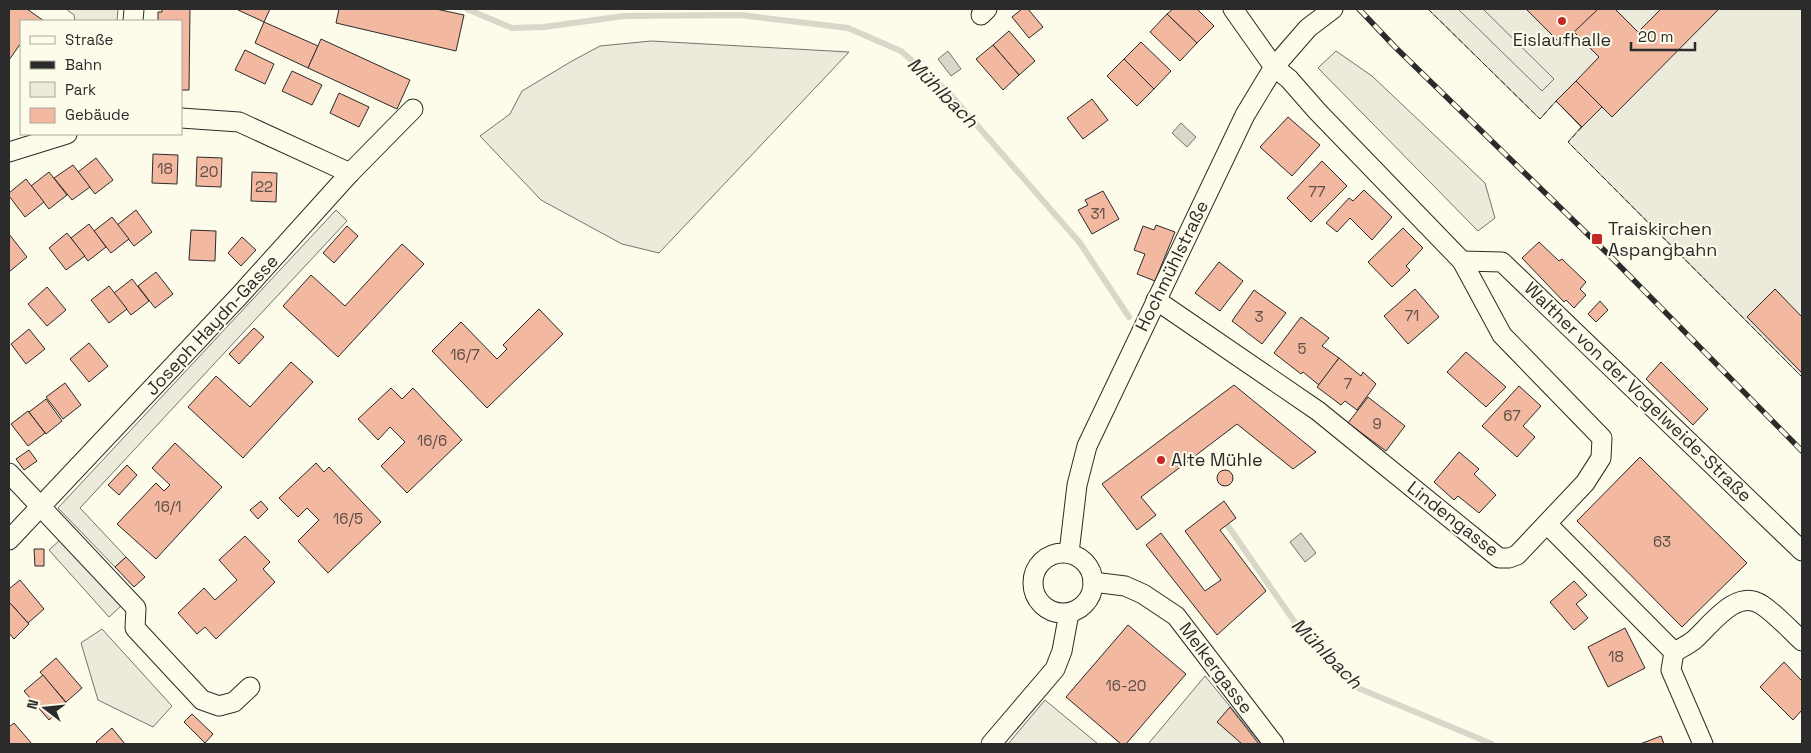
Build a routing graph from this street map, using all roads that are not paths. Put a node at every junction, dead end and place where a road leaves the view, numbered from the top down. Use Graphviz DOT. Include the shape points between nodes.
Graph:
graph roads {
  1 [pos="1233,9"];
  2 [pos="1333,9"];
  3 [pos="1274,67"];
  4 [pos="413,109"];
  5 [pos="182,118"];
  6 [pos="64,135"];
  7 [pos="9,152"];
  8 [pos="350,173"];
  9 [pos="1462,261"];
  10 [pos="1156,300"];
  11 [pos="9,473"];
  12 [pos="40,507"];
  13 [pos="1547,524"];
  14 [pos="9,540"];
  15 [pos="1802,550"];
  16 [pos="1069,553"];
  17 [pos="1093,582"];
  18 [pos="1069,612"];
  19 [pos="1802,641"];
  20 [pos="1674,652"];
  21 [pos="250,687"];
  22 [pos="991,744"];
  23 [pos="1274,744"];
  24 [pos="1703,744"];
  1 -- 3 [label="street"];
  2 -- 3 [label="street, Hochmühlstraße" via="1308,28"];
  3 -- 9 [label="street"];
  3 -- 10 [label="street, Hochmühlstraße" via="1245,115"];
  4 -- 8 [label="street, Joseph Haydn-Gasse"];
  5 -- 8 [label="street" via="239,122"];
  6 -- 7 [label="street"];
  8 -- 12 [label="street, Joseph Haydn-Gasse"];
  9 -- 13 [label="street" via="1502,335 1602,438 1601,458 1585,483"];
  9 -- 15 [label="street, Walther von der Vogelweide-Straße" via="1502,262"];
  10 -- 13 [label="street, Lindengasse" via="1318,410 1499,558 1517,556"];
  10 -- 16 [label="street, Hochmühlstraße" via="1087,446 1076,485"];
  11 -- 12 [label="street"];
  12 -- 14 [label="street, Joseph Haydn-Gasse"];
  12 -- 21 [label="street" via="136,608 135,628 202,700 219,706 234,702"];
  13 -- 20 [label="street"];
  16 -- 17 [label="street" via="1086,563"];
  16 -- 18 [label="street" via="1050,555 1036,569 1033,578 1033,588 1042,605 1059,613"];
  17 -- 18 [label="street" via="1086,602"];
  17 -- 23 [label="street, Melkergasse" via="1125,586 1176,616"];
  18 -- 22 [label="street" via="1062,651 1055,669"];
  19 -- 20 [label="street" via="1762,604 1749,599 1729,608 1692,641"];
  20 -- 24 [label="street" via="1671,670"];
}
